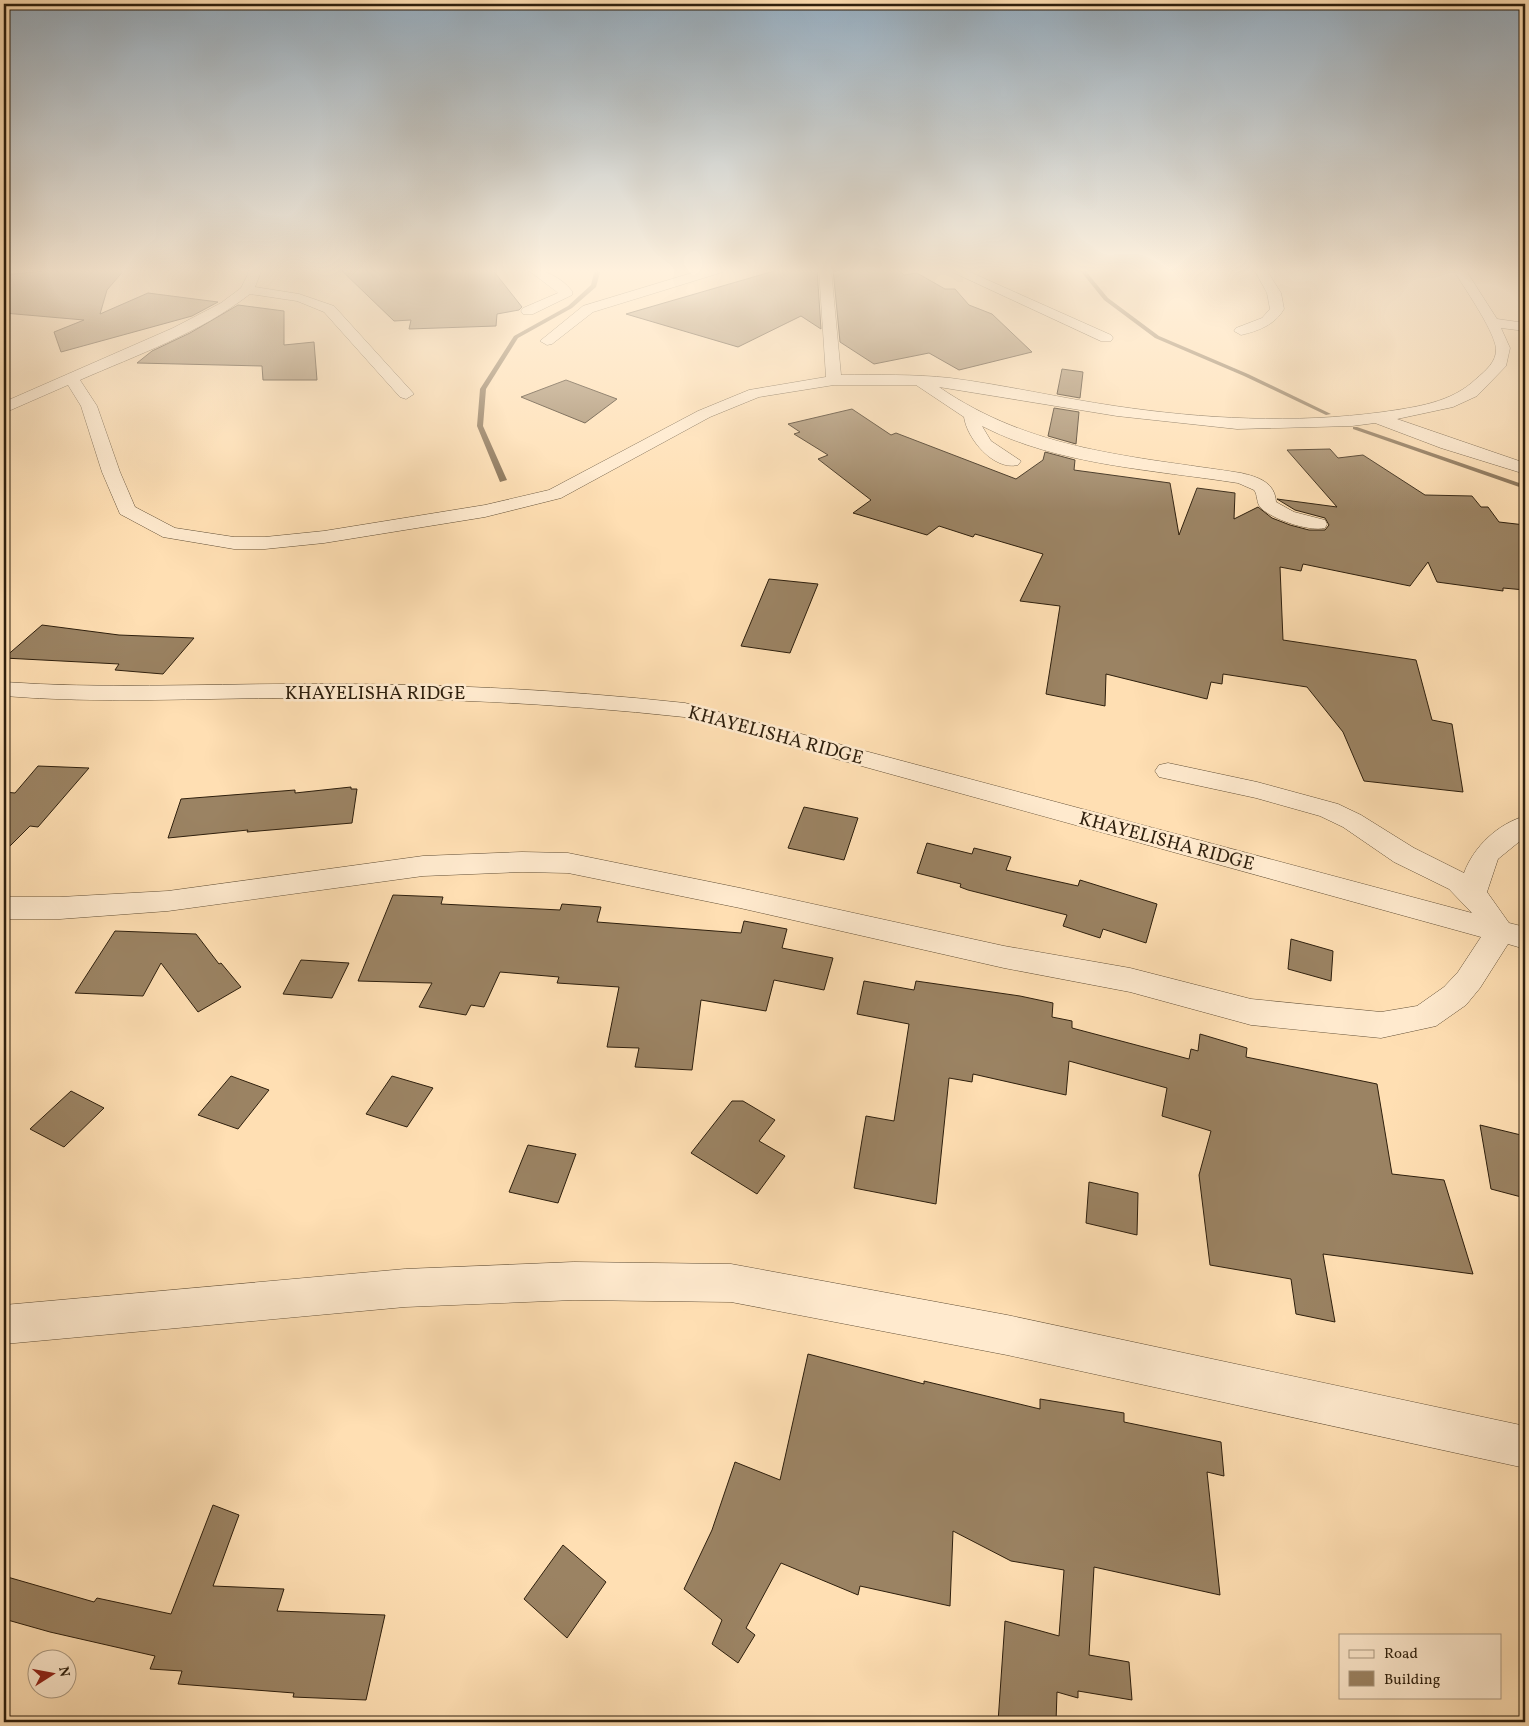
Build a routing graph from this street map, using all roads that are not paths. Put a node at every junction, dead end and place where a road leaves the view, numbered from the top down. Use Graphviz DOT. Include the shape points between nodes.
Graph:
graph roads {
  1 [pos="136,350"];
  2 [pos="366,350"];
  3 [pos="832,350"];
  4 [pos="1503,350"];
  5 [pos="70,379"];
  6 [pos="834,380"];
  7 [pos="920,381"];
  8 [pos="406,394"];
  9 [pos="4,408"];
  10 [pos="972,416"];
  11 [pos="1377,418"];
  12 [pos="1012,461"];
  13 [pos="1525,469"];
  14 [pos="1318,524"];
  15 [pos="4,689"];
  16 [pos="1168,771"];
  17 [pos="1525,825"];
  18 [pos="1472,895"];
  19 [pos="4,908"];
  20 [pos="1513,935"];
  21 [pos="4,1325"];
  22 [pos="1525,1447"];
  1 -- 5 [label="street"];
  2 -- 8 [label="street"];
  3 -- 6 [label="street"];
  4 -- 11 [label="street" via="1499,366 1471,393 1447,404"];
  5 -- 6 [label="street" via="80,387 88,402 127,510 170,533 234,543 324,537 485,511 555,494 679,426 756,393"];
  5 -- 9 [label="street"];
  6 -- 7 [label="street"];
  7 -- 10 [label="street"];
  7 -- 11 [label="street" via="1237,424"];
  10 -- 12 [label="street" via="974,432 979,439"];
  10 -- 14 [label="street" via="1021,437 1089,456 1241,478 1265,489 1267,504 1279,512"];
  11 -- 13 [label="street"];
  15 -- 20 [label="street, KHAYELISHA RIDGE" via="62,693 489,693 625,702 685,710"];
  16 -- 18 [label="street" via="1329,810 1404,855 1459,882"];
  17 -- 18 [label="street" via="1484,856"];
  18 -- 20 [label="street"];
  19 -- 20 [label="street" via="168,901 423,866 568,863 1004,957 1130,980 1251,1012 1381,1025 1425,1017 1455,996"];
  21 -- 22 [label="street" via="405,1288 574,1281 731,1283 1007,1336"];
}
